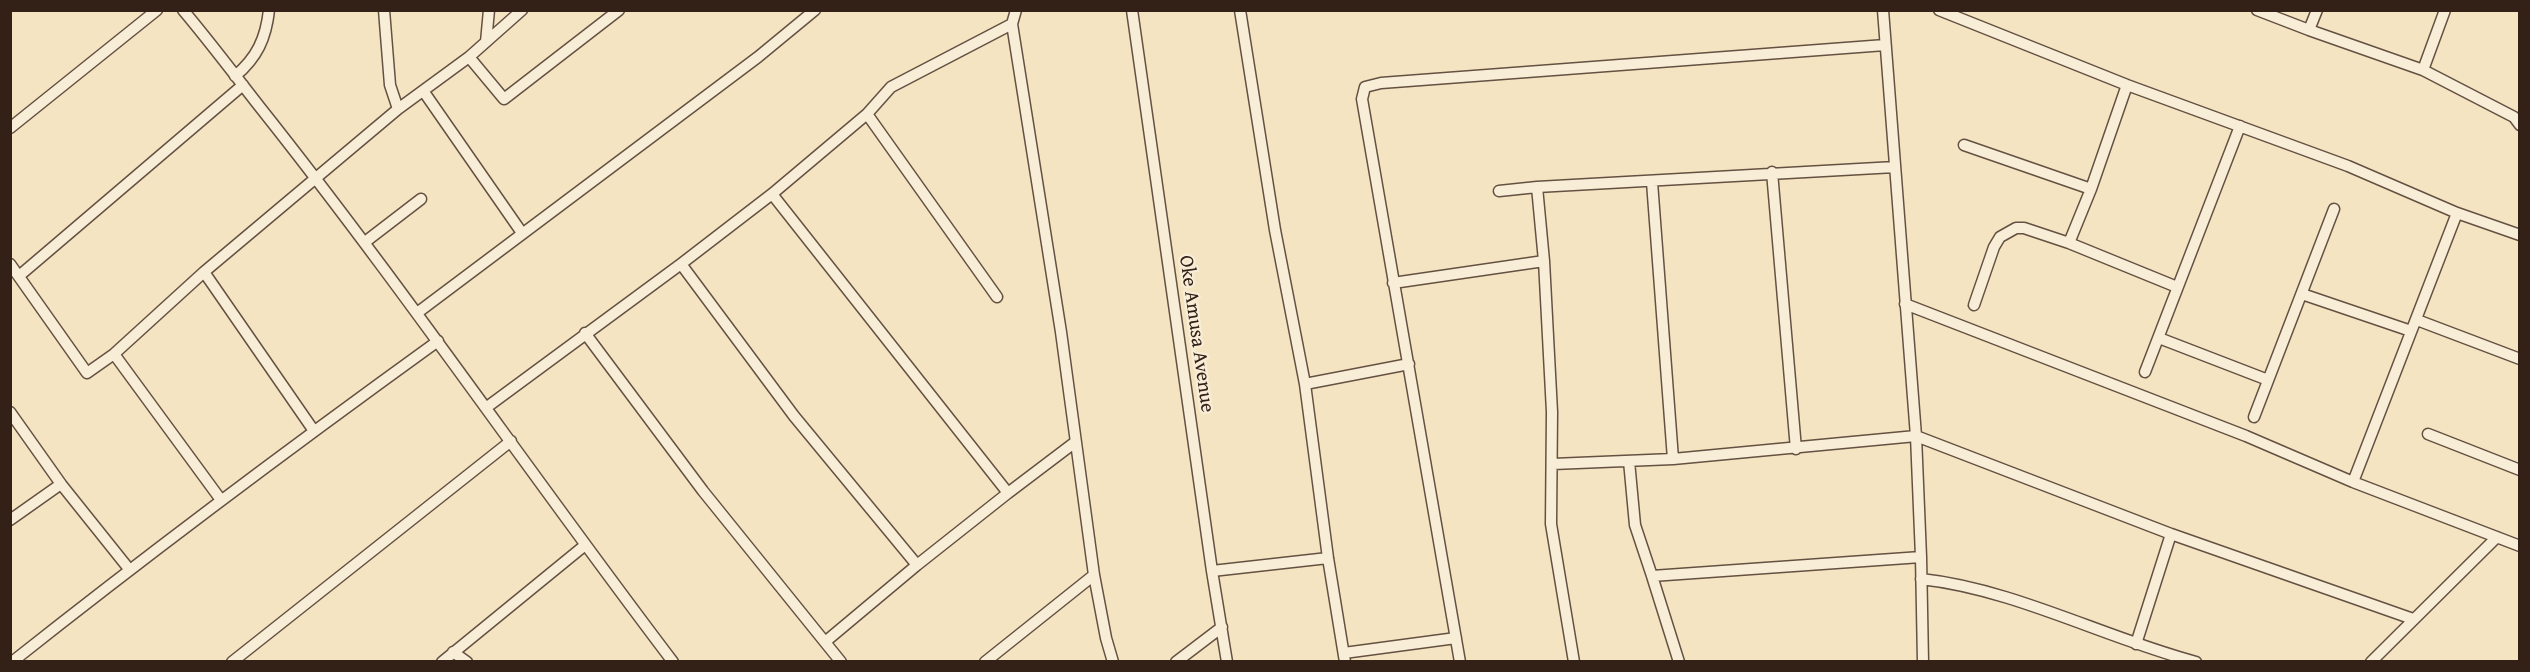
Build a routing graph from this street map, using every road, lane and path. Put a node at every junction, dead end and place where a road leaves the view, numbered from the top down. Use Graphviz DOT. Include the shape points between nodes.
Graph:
graph roads {
  1 [pos="157,10"];
  2 [pos="183,10"];
  3 [pos="269,10"];
  4 [pos="384,10"];
  5 [pos="489,10"];
  6 [pos="522,10"];
  7 [pos="619,10"];
  8 [pos="815,10"];
  9 [pos="1016,10"];
  10 [pos="1132,10"];
  11 [pos="1240,10"];
  12 [pos="1883,10"];
  13 [pos="1939,10"];
  14 [pos="2257,10"];
  15 [pos="2317,10"];
  16 [pos="2445,10"];
  17 [pos="1012,24"];
  18 [pos="2308,30"];
  19 [pos="486,42"];
  20 [pos="1885,45"];
  21 [pos="469,57"];
  22 [pos="2422,70"];
  23 [pos="235,76"];
  24 [pos="243,85"];
  25 [pos="2127,85"];
  26 [pos="424,92"];
  27 [pos="398,109"];
  28 [pos="867,114"];
  29 [pos="2520,125"];
  30 [pos="2240,126"];
  31 [pos="10,128"];
  32 [pos="1964,145"];
  33 [pos="1895,166"];
  34 [pos="1772,172"];
  35 [pos="316,178"];
  36 [pos="1653,182"];
  37 [pos="1537,187"];
  38 [pos="2091,189"];
  39 [pos="1499,191"];
  40 [pos="772,194"];
  41 [pos="421,199"];
  42 [pos="2334,209"];
  43 [pos="2457,213"];
  44 [pos="522,233"];
  45 [pos="2520,235"];
  46 [pos="365,242"];
  47 [pos="2068,243"];
  48 [pos="1544,261"];
  49 [pos="10,264"];
  50 [pos="681,264"];
  51 [pos="204,272"];
  52 [pos="19,276"];
  53 [pos="1394,284"];
  54 [pos="2177,287"];
  55 [pos="2302,294"];
  56 [pos="997,297"];
  57 [pos="1905,304"];
  58 [pos="1974,306"];
  59 [pos="417,313"];
  60 [pos="2417,320"];
  61 [pos="2411,331"];
  62 [pos="585,333"];
  63 [pos="2159,338"];
  64 [pos="438,341"];
  65 [pos="114,354"];
  66 [pos="2520,359"];
  67 [pos="1409,364"];
  68 [pos="2145,372"];
  69 [pos="2268,380"];
  70 [pos="1305,384"];
  71 [pos="487,407"];
  72 [pos="10,412"];
  73 [pos="2254,417"];
  74 [pos="314,431"];
  75 [pos="2428,434"];
  76 [pos="1916,436"];
  77 [pos="512,441"];
  78 [pos="1074,443"];
  79 [pos="1796,449"];
  80 [pos="1673,459"];
  81 [pos="1629,462"];
  82 [pos="1553,464"];
  83 [pos="2520,470"];
  84 [pos="2353,482"];
  85 [pos="61,483"];
  86 [pos="1008,493"];
  87 [pos="221,500"];
  88 [pos="10,520"];
  89 [pos="2171,534"];
  90 [pos="2497,537"];
  91 [pos="584,546"];
  92 [pos="2520,546"];
  93 [pos="1921,557"];
  94 [pos="1328,558"];
  95 [pos="917,565"];
  96 [pos="129,569"];
  97 [pos="1212,571"];
  98 [pos="1094,575"];
  99 [pos="1652,576"];
  100 [pos="1921,579"];
  101 [pos="2413,619"];
  102 [pos="1222,627"];
  103 [pos="1456,638"];
  104 [pos="825,642"];
  105 [pos="2136,645"];
  106 [pos="453,652"];
  107 [pos="1345,657"];
  108 [pos="2190,661"];
  109 [pos="12,662"];
  110 [pos="232,662"];
  111 [pos="442,662"];
  112 [pos="466,662"];
  113 [pos="673,662"];
  114 [pos="841,662"];
  115 [pos="985,662"];
  116 [pos="1113,662"];
  117 [pos="1176,662"];
  118 [pos="1227,662"];
  119 [pos="1460,662"];
  120 [pos="1574,662"];
  121 [pos="1679,662"];
  122 [pos="1923,662"];
  123 [pos="2371,662"];
  1 -- 31 [label="street"];
  2 -- 23 [label="street"];
  3 -- 23 [label="street" via="262,45"];
  4 -- 27 [label="street" via="390,85"];
  5 -- 19 [label="street"];
  6 -- 19 [label="street"];
  7 -- 21 [label="street" via="504,99"];
  8 -- 44 [label="street"];
  9 -- 17 [label="street"];
  10 -- 97 [label="street, Oke Amusa Avenue"];
  11 -- 70 [label="street" via="1275,230"];
  12 -- 20 [label="street"];
  13 -- 25 [label="street"];
  14 -- 18 [label="street"];
  15 -- 18 [label="street"];
  16 -- 22 [label="street"];
  17 -- 28 [label="street" via="903,80"];
  17 -- 78 [label="street"];
  18 -- 22 [label="street"];
  19 -- 21 [label="street"];
  20 -- 33 [label="street"];
  20 -- 53 [label="street" via="1365,87 1362,99"];
  21 -- 26 [label="street"];
  22 -- 29 [label="street" via="2514,117"];
  23 -- 24 [label="street"];
  24 -- 35 [label="street"];
  24 -- 52 [label="street"];
  25 -- 30 [label="street"];
  25 -- 38 [label="street"];
  26 -- 27 [label="street"];
  26 -- 44 [label="street"];
  27 -- 35 [label="street"];
  28 -- 40 [label="street"];
  28 -- 56 [label="street"];
  30 -- 43 [label="street" via="2348,166"];
  30 -- 54 [label="street"];
  32 -- 38 [label="street"];
  33 -- 34 [label="street"];
  33 -- 57 [label="street"];
  34 -- 36 [label="street"];
  34 -- 79 [label="street"];
  35 -- 46 [label="street"];
  35 -- 51 [label="street"];
  36 -- 37 [label="street"];
  36 -- 80 [label="street"];
  37 -- 39 [label="street"];
  37 -- 48 [label="street"];
  38 -- 47 [label="street"];
  40 -- 50 [label="street"];
  40 -- 86 [label="street"];
  41 -- 46 [label="street"];
  42 -- 55 [label="street"];
  43 -- 45 [label="street"];
  43 -- 60 [label="street"];
  44 -- 59 [label="street"];
  46 -- 59 [label="street"];
  47 -- 54 [label="street"];
  47 -- 58 [label="street" via="2024,228 2007,232 1994,247"];
  48 -- 53 [label="street"];
  48 -- 82 [label="street"];
  49 -- 52 [label="street"];
  50 -- 62 [label="street"];
  50 -- 95 [label="street" via="794,416"];
  51 -- 65 [label="street"];
  51 -- 74 [label="street"];
  52 -- 65 [label="street" via="87,373"];
  53 -- 67 [label="street"];
  54 -- 63 [label="street"];
  55 -- 61 [label="street"];
  55 -- 69 [label="street"];
  57 -- 76 [label="street"];
  57 -- 84 [label="street" via="2246,436"];
  59 -- 64 [label="street"];
  60 -- 61 [label="street"];
  60 -- 66 [label="street"];
  61 -- 84 [label="street"];
  62 -- 71 [label="street"];
  62 -- 104 [label="street" via="703,491"];
  63 -- 68 [label="street"];
  63 -- 69 [label="street"];
  64 -- 71 [label="street"];
  64 -- 74 [label="street"];
  65 -- 87 [label="street"];
  67 -- 70 [label="street"];
  67 -- 103 [label="street"];
  69 -- 73 [label="street"];
  70 -- 94 [label="street"];
  71 -- 77 [label="street"];
  72 -- 85 [label="street"];
  74 -- 87 [label="street"];
  75 -- 83 [label="street"];
  76 -- 79 [label="street"];
  76 -- 89 [label="street"];
  76 -- 93 [label="street"];
  77 -- 91 [label="street"];
  77 -- 110 [label="street"];
  78 -- 86 [label="street"];
  78 -- 98 [label="street"];
  79 -- 80 [label="street"];
  80 -- 81 [label="street"];
  81 -- 82 [label="street"];
  81 -- 99 [label="street" via="1635,525"];
  82 -- 120 [label="street" via="1551,524"];
  84 -- 90 [label="street"];
  85 -- 88 [label="street"];
  85 -- 96 [label="street"];
  86 -- 95 [label="street"];
  87 -- 96 [label="street"];
  89 -- 101 [label="street"];
  89 -- 105 [label="street"];
  90 -- 92 [label="street"];
  90 -- 101 [label="street"];
  91 -- 106 [label="street"];
  91 -- 113 [label="street"];
  93 -- 99 [label="street"];
  93 -- 100 [label="street"];
  94 -- 97 [label="street"];
  94 -- 107 [label="street"];
  95 -- 104 [label="street"];
  96 -- 109 [label="street"];
  97 -- 102 [label="street, Oke Amusa Avenue"];
  98 -- 115 [label="street"];
  98 -- 116 [label="street"];
  99 -- 121 [label="street"];
  100 -- 105 [label="street" via="2005,598"];
  100 -- 122 [label="street"];
  101 -- 123 [label="street"];
  102 -- 117 [label="street"];
  102 -- 118 [label="street, Oke Amusa Avenue"];
  103 -- 107 [label="street"];
  103 -- 119 [label="street"];
  104 -- 114 [label="street"];
  105 -- 108 [label="street"];
  106 -- 111 [label="street"];
  106 -- 112 [label="street"];
}
